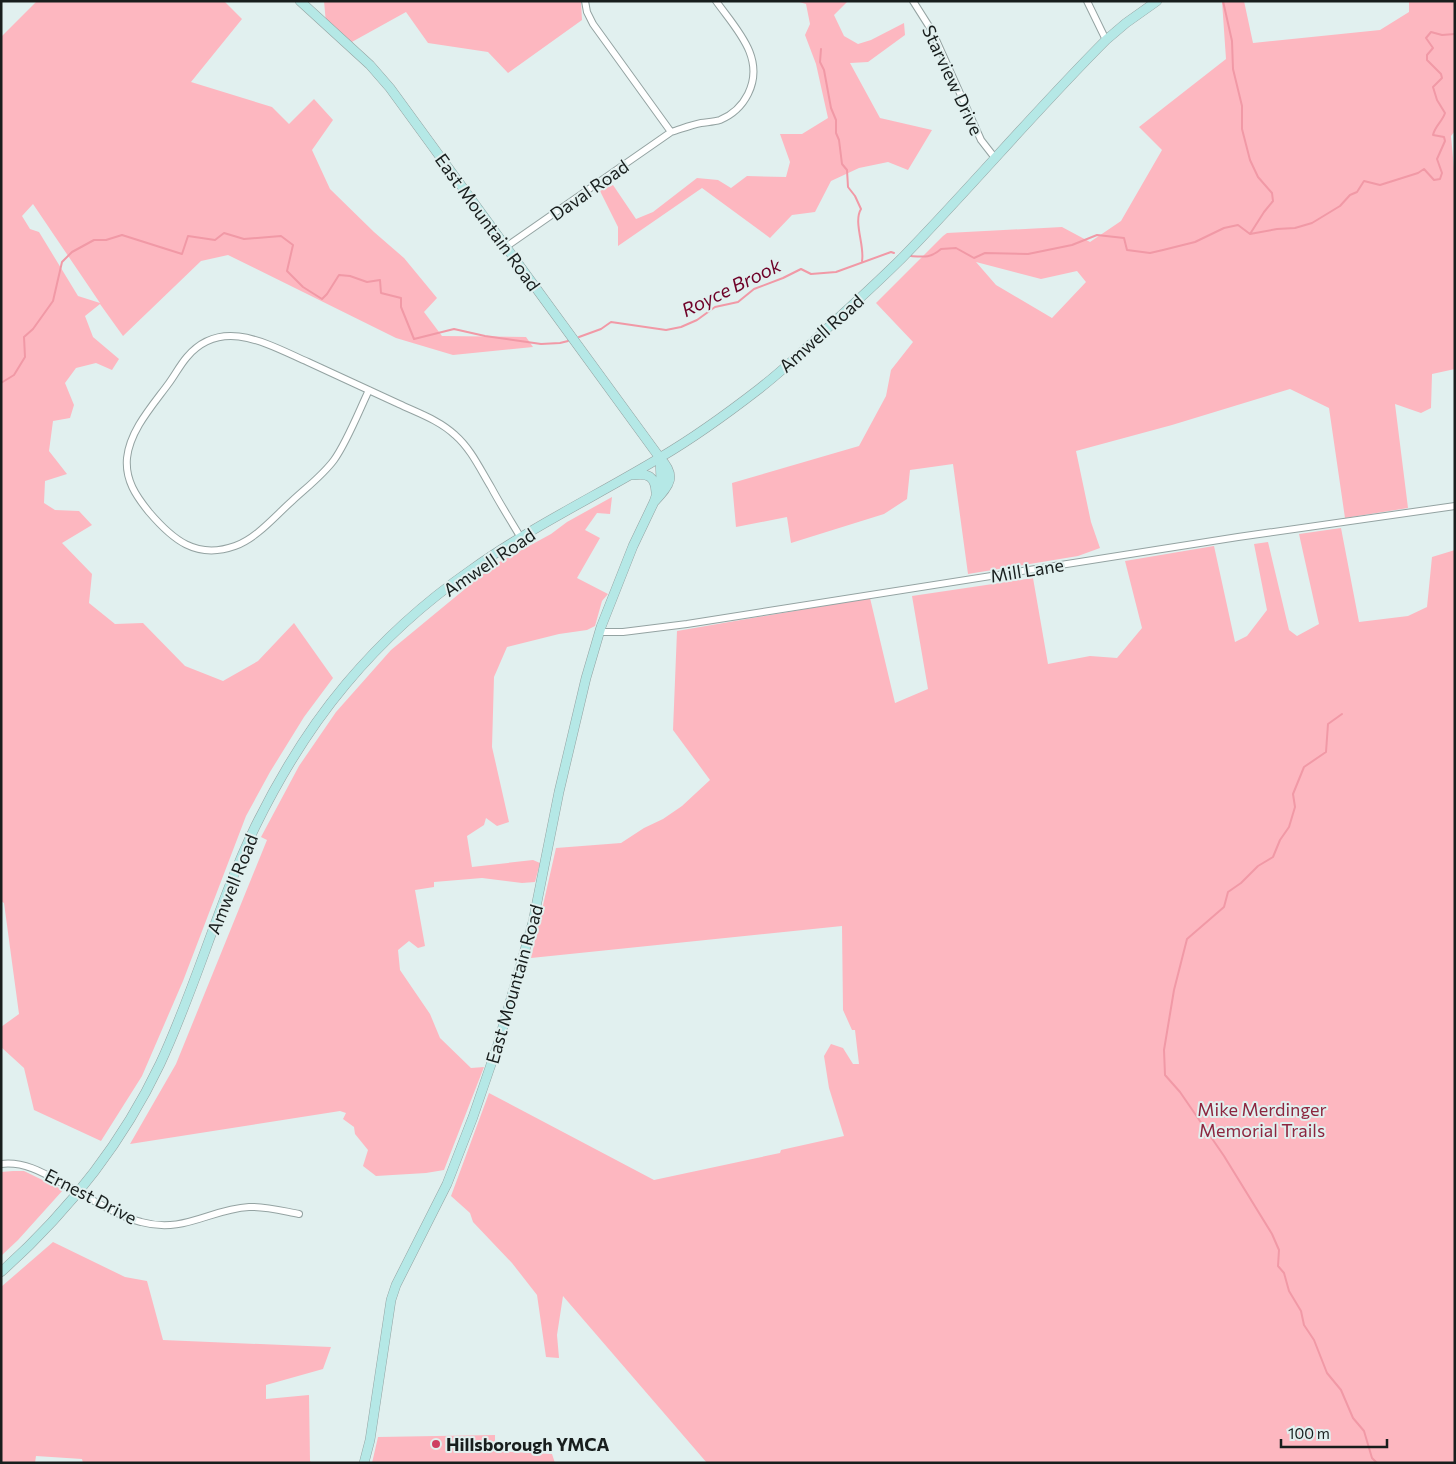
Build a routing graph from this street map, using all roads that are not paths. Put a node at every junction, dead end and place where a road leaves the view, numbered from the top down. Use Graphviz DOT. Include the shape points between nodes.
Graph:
graph roads {
  1 [pos="300,1"];
  2 [pos="585,1"];
  3 [pos="716,1"];
  4 [pos="913,1"];
  5 [pos="1087,1"];
  6 [pos="1157,1"];
  7 [pos="1106,40"];
  8 [pos="671,132"];
  9 [pos="995,158"];
  10 [pos="507,246"];
  11 [pos="369,390"];
  12 [pos="660,458"];
  13 [pos="628,476"];
  14 [pos="655,497"];
  15 [pos="1455,506"];
  16 [pos="521,538"];
  17 [pos="599,632"];
  18 [pos="1,1164"];
  19 [pos="78,1191"];
  20 [pos="299,1214"];
  21 [pos="1,1272"];
  22 [pos="364,1463"];
  1 -- 10 [label="main road, East Mountain Road" via="370,65 390,88"];
  2 -- 8 [label="street" via="593,24"];
  3 -- 8 [label="street, Daval Road" via="748,46 754,79 737,110 718,121"];
  4 -- 9 [label="street, Starview Drive" via="932,31 981,140"];
  5 -- 7 [label="street"];
  6 -- 7 [label="main road, Amwell Road"];
  7 -- 9 [label="main road, Amwell Road"];
  8 -- 10 [label="street, Daval Road"];
  9 -- 12 [label="main road, Amwell Road" via="900,260 804,350 726,414"];
  10 -- 12 [label="main road, East Mountain Road"];
  11 -- 11 [label="street" via="335,458 324,471 253,535 237,545 204,550 181,543 164,530 137,498 130,484 127,458 134,434 187,356 214,339 240,336 257,340"];
  11 -- 16 [label="street" via="433,420 455,435 476,461"];
  12 -- 13 [label="main road, Amwell Road"];
  12 -- 14 [label="main road, East Mountain Road" via="668,466 671,478 667,488"];
  13 -- 14 [label="main road" via="646,475 654,481"];
  13 -- 16 [label="main road, Amwell Road"];
  14 -- 17 [label="main road, East Mountain Road"];
  15 -- 17 [label="street, Mill Lane" via="688,624"];
  16 -- 19 [label="main road, Amwell Road" via="471,570 416,613 364,664 316,724 279,781 254,830 146,1091 111,1149"];
  17 -- 22 [label="main road, East Mountain Road" via="532,922 498,1044 447,1184 391,1300"];
  18 -- 19 [label="street, Ernest Drive" via="16,1163 37,1169"];
  19 -- 20 [label="street, Ernest Drive" via="132,1220 159,1225 188,1223 251,1207"];
  19 -- 21 [label="main road, Amwell Road" via="38,1238"];
}
